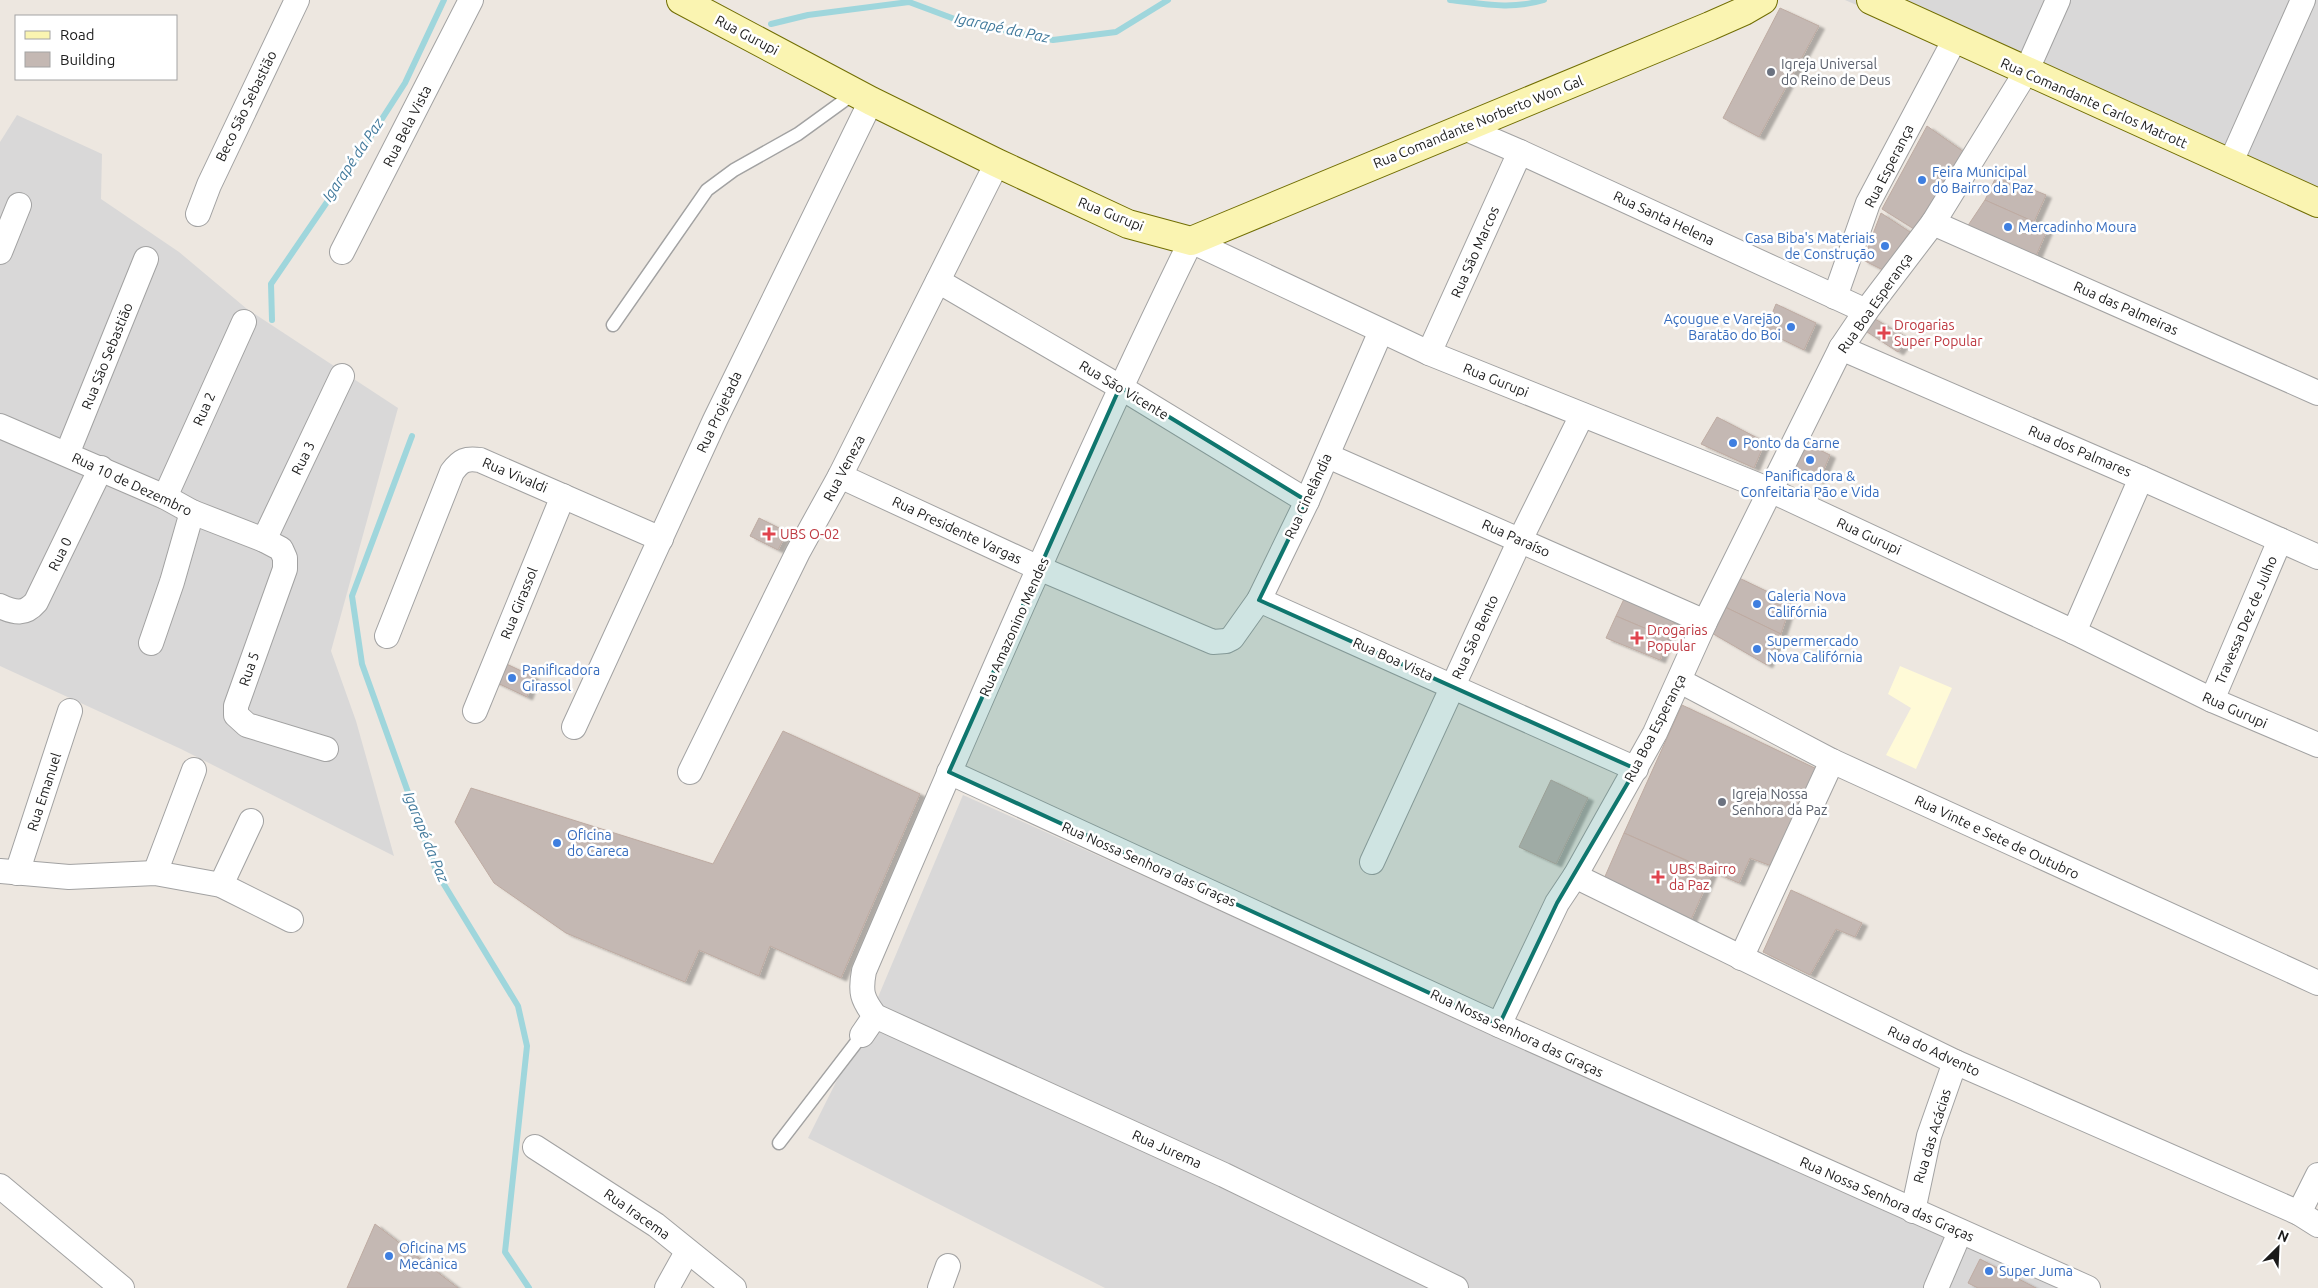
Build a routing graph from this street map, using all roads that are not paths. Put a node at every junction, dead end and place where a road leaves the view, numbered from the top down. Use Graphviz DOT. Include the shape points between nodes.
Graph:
graph roads {
  1 [pos="297,0"];
  2 [pos="471,0"];
  3 [pos="681,0"];
  4 [pos="1763,0"];
  5 [pos="1871,0"];
  6 [pos="2058,0"];
  7 [pos="2303,0"];
  8 [pos="1955,40"];
  9 [pos="2026,72"];
  10 [pos="863,97"];
  11 [pos="1462,127"];
  12 [pos="1520,152"];
  13 [pos="997,163"];
  14 [pos="2230,164"];
  15 [pos="2318,203"];
  16 [pos="19,205"];
  17 [pos="198,214"];
  18 [pos="1933,223"];
  19 [pos="1191,241"];
  20 [pos="0,252"];
  21 [pos="342,252"];
  22 [pos="146,259"];
  23 [pos="938,281"];
  24 [pos="1835,297"];
  25 [pos="1866,311"];
  26 [pos="244,322"];
  27 [pos="613,325"];
  28 [pos="1382,331"];
  29 [pos="1841,348"];
  30 [pos="1430,353"];
  31 [pos="342,376"];
  32 [pos="1120,387"];
  33 [pos="2318,393"];
  34 [pos="1582,415"];
  35 [pos="0,426"];
  36 [pos="67,454"];
  37 [pos="1328,456"];
  38 [pos="101,468"];
  39 [pos="840,476"];
  40 [pos="2141,478"];
  41 [pos="1770,490"];
  42 [pos="563,496"];
  43 [pos="165,497"];
  44 [pos="1307,501"];
  45 [pos="192,512"];
  46 [pos="661,539"];
  47 [pos="264,540"];
  48 [pos="1520,540"];
  49 [pos="2280,540"];
  50 [pos="2318,557"];
  51 [pos="1041,569"];
  52 [pos="1259,600"];
  53 [pos="0,606"];
  54 [pos="1705,622"];
  55 [pos="2074,632"];
  56 [pos="387,636"];
  57 [pos="1213,642"];
  58 [pos="151,643"];
  59 [pos="1680,681"];
  60 [pos="1452,685"];
  61 [pos="2212,700"];
  62 [pos="70,711"];
  63 [pos="475,711"];
  64 [pos="574,727"];
  65 [pos="2318,746"];
  66 [pos="326,749"];
  67 [pos="1832,761"];
  68 [pos="1636,769"];
  69 [pos="194,770"];
  70 [pos="690,772"];
  71 [pos="949,772"];
  72 [pos="251,821"];
  73 [pos="1372,862"];
  74 [pos="9,872"];
  75 [pos="155,873"];
  76 [pos="1575,876"];
  77 [pos="221,885"];
  78 [pos="291,920"];
  79 [pos="1741,958"];
  80 [pos="2318,983"];
  81 [pos="868,1025"];
  82 [pos="1499,1025"];
  83 [pos="1955,1062"];
  84 [pos="779,1143"];
  85 [pos="535,1147"];
  86 [pos="2318,1175"];
  87 [pos="0,1186"];
  88 [pos="1912,1211"];
  89 [pos="2308,1219"];
  90 [pos="1960,1232"];
  91 [pos="687,1252"];
  92 [pos="948,1266"];
  93 [pos="122,1288"];
  94 [pos="667,1288"];
  95 [pos="734,1288"];
  96 [pos="940,1288"];
  97 [pos="1456,1288"];
  98 [pos="1936,1288"];
  99 [pos="2088,1288"];
  1 -- 17 [label="street, Beco São Sebastião" via="208,185"];
  2 -- 21 [label="street, Rua Bela Vista"];
  3 -- 10 [label="street, Rua Gurupi"];
  4 -- 11 [label="street, Rua Comandante Norberto Won Gal" via="1710,26"];
  5 -- 8 [label="street, Rua Comandante Carlos Matrott"];
  6 -- 9 [label="street, Rua Boa Esperança"];
  7 -- 14 [label="street"];
  8 -- 9 [label="street, Rua Comandante Carlos Matrott"];
  8 -- 24 [label="street, Rua Esperança" via="1868,203"];
  9 -- 14 [label="street, Rua Comandante Carlos Matrott"];
  9 -- 18 [label="street, Rua Boa Esperança"];
  10 -- 13 [label="street, Rua Gurupi"];
  10 -- 27 [label="lane" via="734,170 707,190"];
  10 -- 46 [label="street, Rua Projetada"];
  11 -- 12 [label="street, Rua Santa Helena"];
  11 -- 19 [label="street, Rua Comandante Norberto Won Gal"];
  12 -- 24 [label="street, Rua Santa Helena"];
  12 -- 30 [label="street, Rua São Marcos"];
  13 -- 19 [label="street, Rua Gurupi" via="1128,224"];
  13 -- 23 [label="street, Rua Veneza"];
  14 -- 15 [label="street, Rua Comandante Carlos Matrott"];
  16 -- 20 [label="street"];
  18 -- 25 [label="street, Rua Boa Esperança"];
  18 -- 33 [label="street, Rua das Palmeiras"];
  19 -- 28 [label="street, Rua Gurupi"];
  19 -- 32 [label="street, Rua Amazonino Mendes"];
  22 -- 36 [label="street, Rua São Sebastião"];
  23 -- 32 [label="street, Rua São Vicente"];
  23 -- 39 [label="street, Rua Veneza"];
  24 -- 25 [label="street, Rua Santa Helena"];
  25 -- 29 [label="street, Rua Boa Esperança"];
  26 -- 43 [label="street, Rua 2"];
  28 -- 30 [label="street, Rua Gurupi"];
  28 -- 37 [label="street, Rua Cinelândia"];
  29 -- 40 [label="street, Rua dos Palmares"];
  29 -- 41 [label="street, Rua Boa Esperança"];
  30 -- 34 [label="street, Rua Gurupi"];
  31 -- 47 [label="street, Rua 3"];
  32 -- 44 [label="street, Rua São Vicente"];
  32 -- 51 [label="street, Rua Amazonino Mendes"];
  34 -- 41 [label="street, Rua Gurupi"];
  34 -- 48 [label="street, Rua São Bento"];
  35 -- 36 [label="street, Rua 10 de Dezembro"];
  36 -- 38 [label="street, Rua 10 de Dezembro"];
  37 -- 44 [label="street, Rua Cinelândia"];
  37 -- 48 [label="street, Rua Paraíso"];
  38 -- 43 [label="street, Rua 10 de Dezembro"];
  38 -- 53 [label="street, Rua 0" via="36,602 21,613"];
  39 -- 51 [label="street, Rua Presidente Vargas"];
  39 -- 70 [label="street, Rua Veneza" via="798,552"];
  40 -- 49 [label="street, Rua dos Palmares"];
  40 -- 55 [label="street"];
  41 -- 54 [label="street, Rua Boa Esperança"];
  41 -- 55 [label="street, Rua Gurupi"];
  42 -- 46 [label="street, Rua Vivaldi"];
  42 -- 56 [label="street, Rua Vivaldi" via="480,460 467,458 459,463 452,472"];
  42 -- 63 [label="street, Rua Girassol"];
  43 -- 45 [label="street, Rua 10 de Dezembro"];
  44 -- 52 [label="street, Rua Cinelândia"];
  45 -- 47 [label="street, Rua 10 de Dezembro"];
  45 -- 58 [label="street"];
  46 -- 64 [label="street, Rua Projetada"];
  47 -- 66 [label="street, Rua 5" via="281,550 285,569 236,706 236,716 247,724"];
  48 -- 54 [label="street, Rua Paraíso"];
  48 -- 60 [label="street, Rua São Bento"];
  49 -- 50 [label="street, Rua dos Palmares"];
  49 -- 61 [label="street, Travessa Dez de Julho"];
  51 -- 57 [label="street, Rua Presidente Vargas"];
  51 -- 71 [label="street, Rua Amazonino Mendes"];
  52 -- 57 [label="street, Rua Cinelândia" via="1232,638"];
  52 -- 60 [label="street, Rua Boa Vista"];
  54 -- 59 [label="street, Rua Boa Esperança"];
  55 -- 61 [label="street, Rua Gurupi"];
  59 -- 67 [label="street, Rua Vinte e Sete de Outubro"];
  59 -- 68 [label="street, Rua Boa Esperança"];
  60 -- 68 [label="street, Rua Boa Vista"];
  60 -- 73 [label="street, Rua São Bento"];
  61 -- 65 [label="street, Rua Gurupi"];
  62 -- 74 [label="street, Rua Emanuel"];
  67 -- 79 [label="street"];
  67 -- 80 [label="street, Rua Vinte e Sete de Outubro"];
  68 -- 76 [label="street, Rua Boa Esperança"];
  69 -- 75 [label="street"];
  71 -- 81 [label="street, Rua Amazonino Mendes" via="864,971 861,985"];
  71 -- 82 [label="street, Rua Nossa Senhora das Graças"];
  72 -- 77 [label="street"];
  74 -- 75 [label="street" via="69,877"];
  75 -- 77 [label="street"];
  76 -- 79 [label="street, Rua do Advento"];
  76 -- 82 [label="street, Rua Boa Esperança" via="1557,904"];
  77 -- 78 [label="street"];
  79 -- 83 [label="street, Rua do Advento"];
  81 -- 84 [label="lane"];
  81 -- 97 [label="street, Rua Jurema" via="1224,1175"];
  82 -- 88 [label="street, Rua Nossa Senhora das Graças"];
  83 -- 88 [label="street, Rua das Acácias" via="1929,1136"];
  83 -- 89 [label="street, Rua do Advento"];
  85 -- 91 [label="street, Rua Iracema" via="656,1225"];
  86 -- 89 [label="street"];
  87 -- 93 [label="street"];
  88 -- 90 [label="street, Rua Nossa Senhora das Graças"];
  90 -- 98 [label="street"];
  90 -- 99 [label="street, Rua Nossa Senhora das Graças"];
  91 -- 94 [label="street"];
  91 -- 95 [label="street, Rua Iracema"];
  92 -- 96 [label="street"];
}
